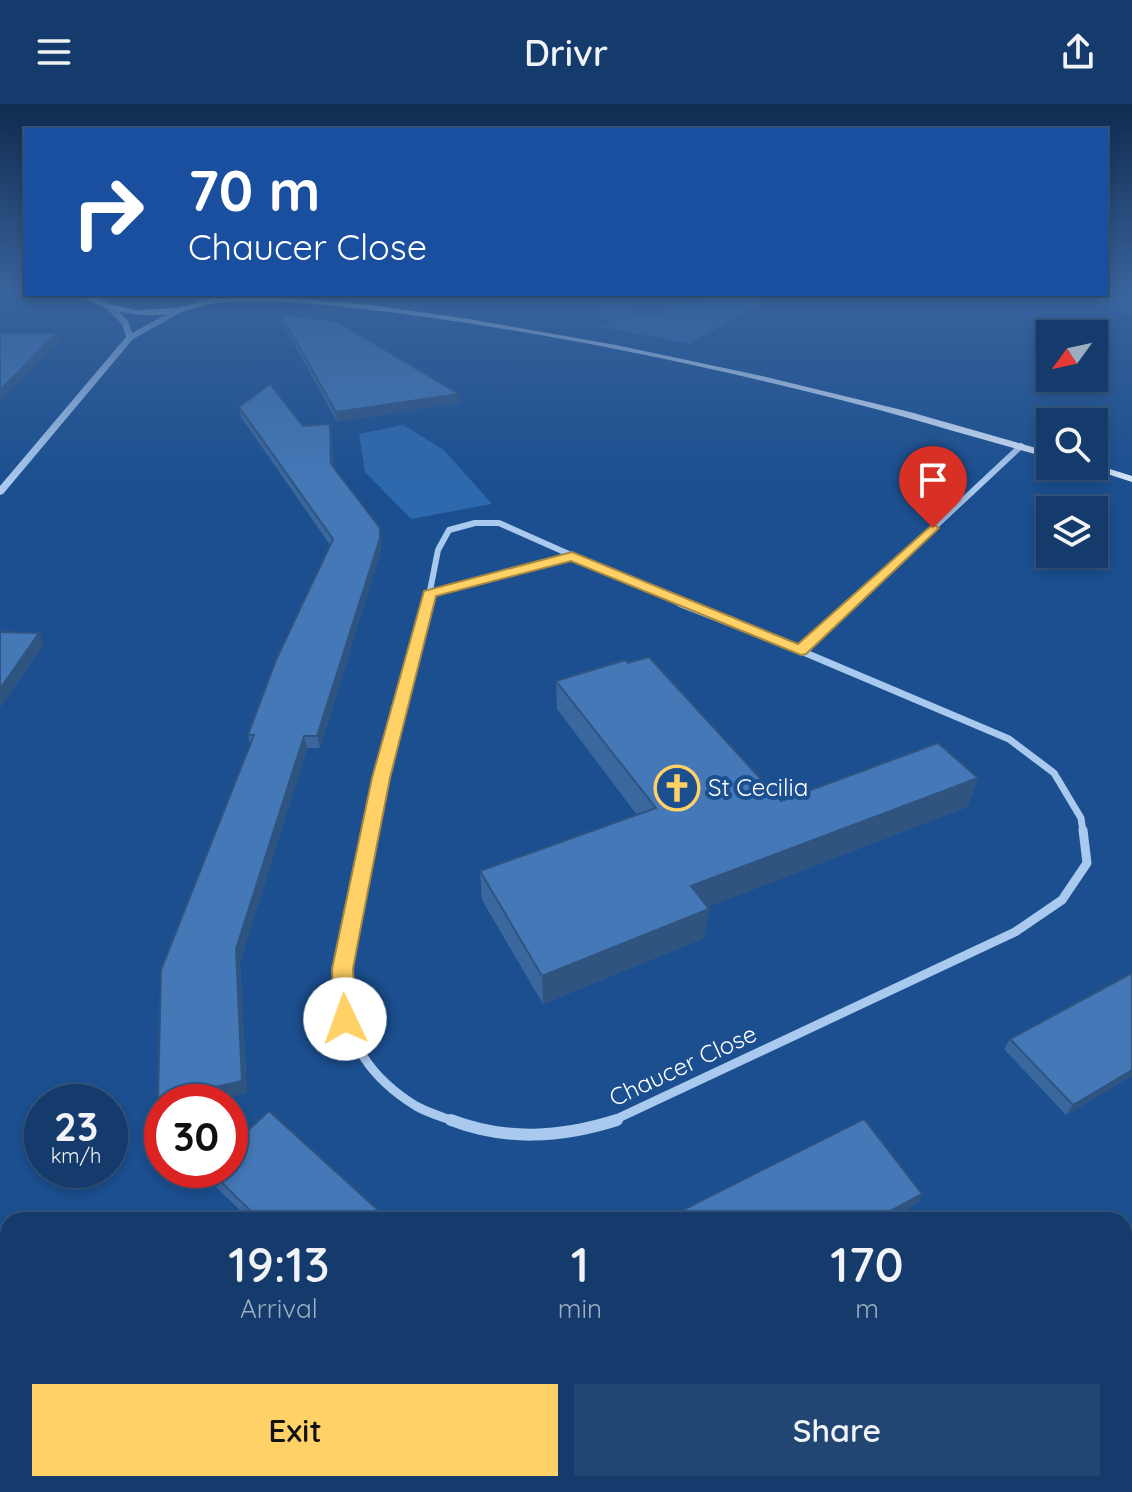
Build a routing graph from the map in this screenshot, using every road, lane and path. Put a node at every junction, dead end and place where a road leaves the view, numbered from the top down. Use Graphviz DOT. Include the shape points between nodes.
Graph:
graph roads {
  1 [pos="115,355"];
  2 [pos="658,355"];
  3 [pos="1021,446"];
  4 [pos="1036,451"];
  5 [pos="1108,472"];
  6 [pos="1132,479"];
  7 [pos="0,492"];
  8 [pos="572,556"];
  9 [pos="430,594"];
  10 [pos="801,651"];
  1 -- 7 [label="street"];
  2 -- 3 [label="main road"];
  3 -- 4 [label="main road"];
  3 -- 10 [label="street"];
  5 -- 6 [label="main road"];
  8 -- 9 [label="street"];
  8 -- 9 [label="street, Chaucer Close" via="499,523 475,523 449,530 438,550"];
  8 -- 10 [label="street, Chaucer Close"];
  9 -- 10 [label="street, Chaucer Close" via="381,778 342,969 345,1019 370,1069 417,1107 475,1129 541,1137 614,1121 1015,932 1062,900 1079,876 1087,863 1081,818 1054,773 1009,739"];
}
